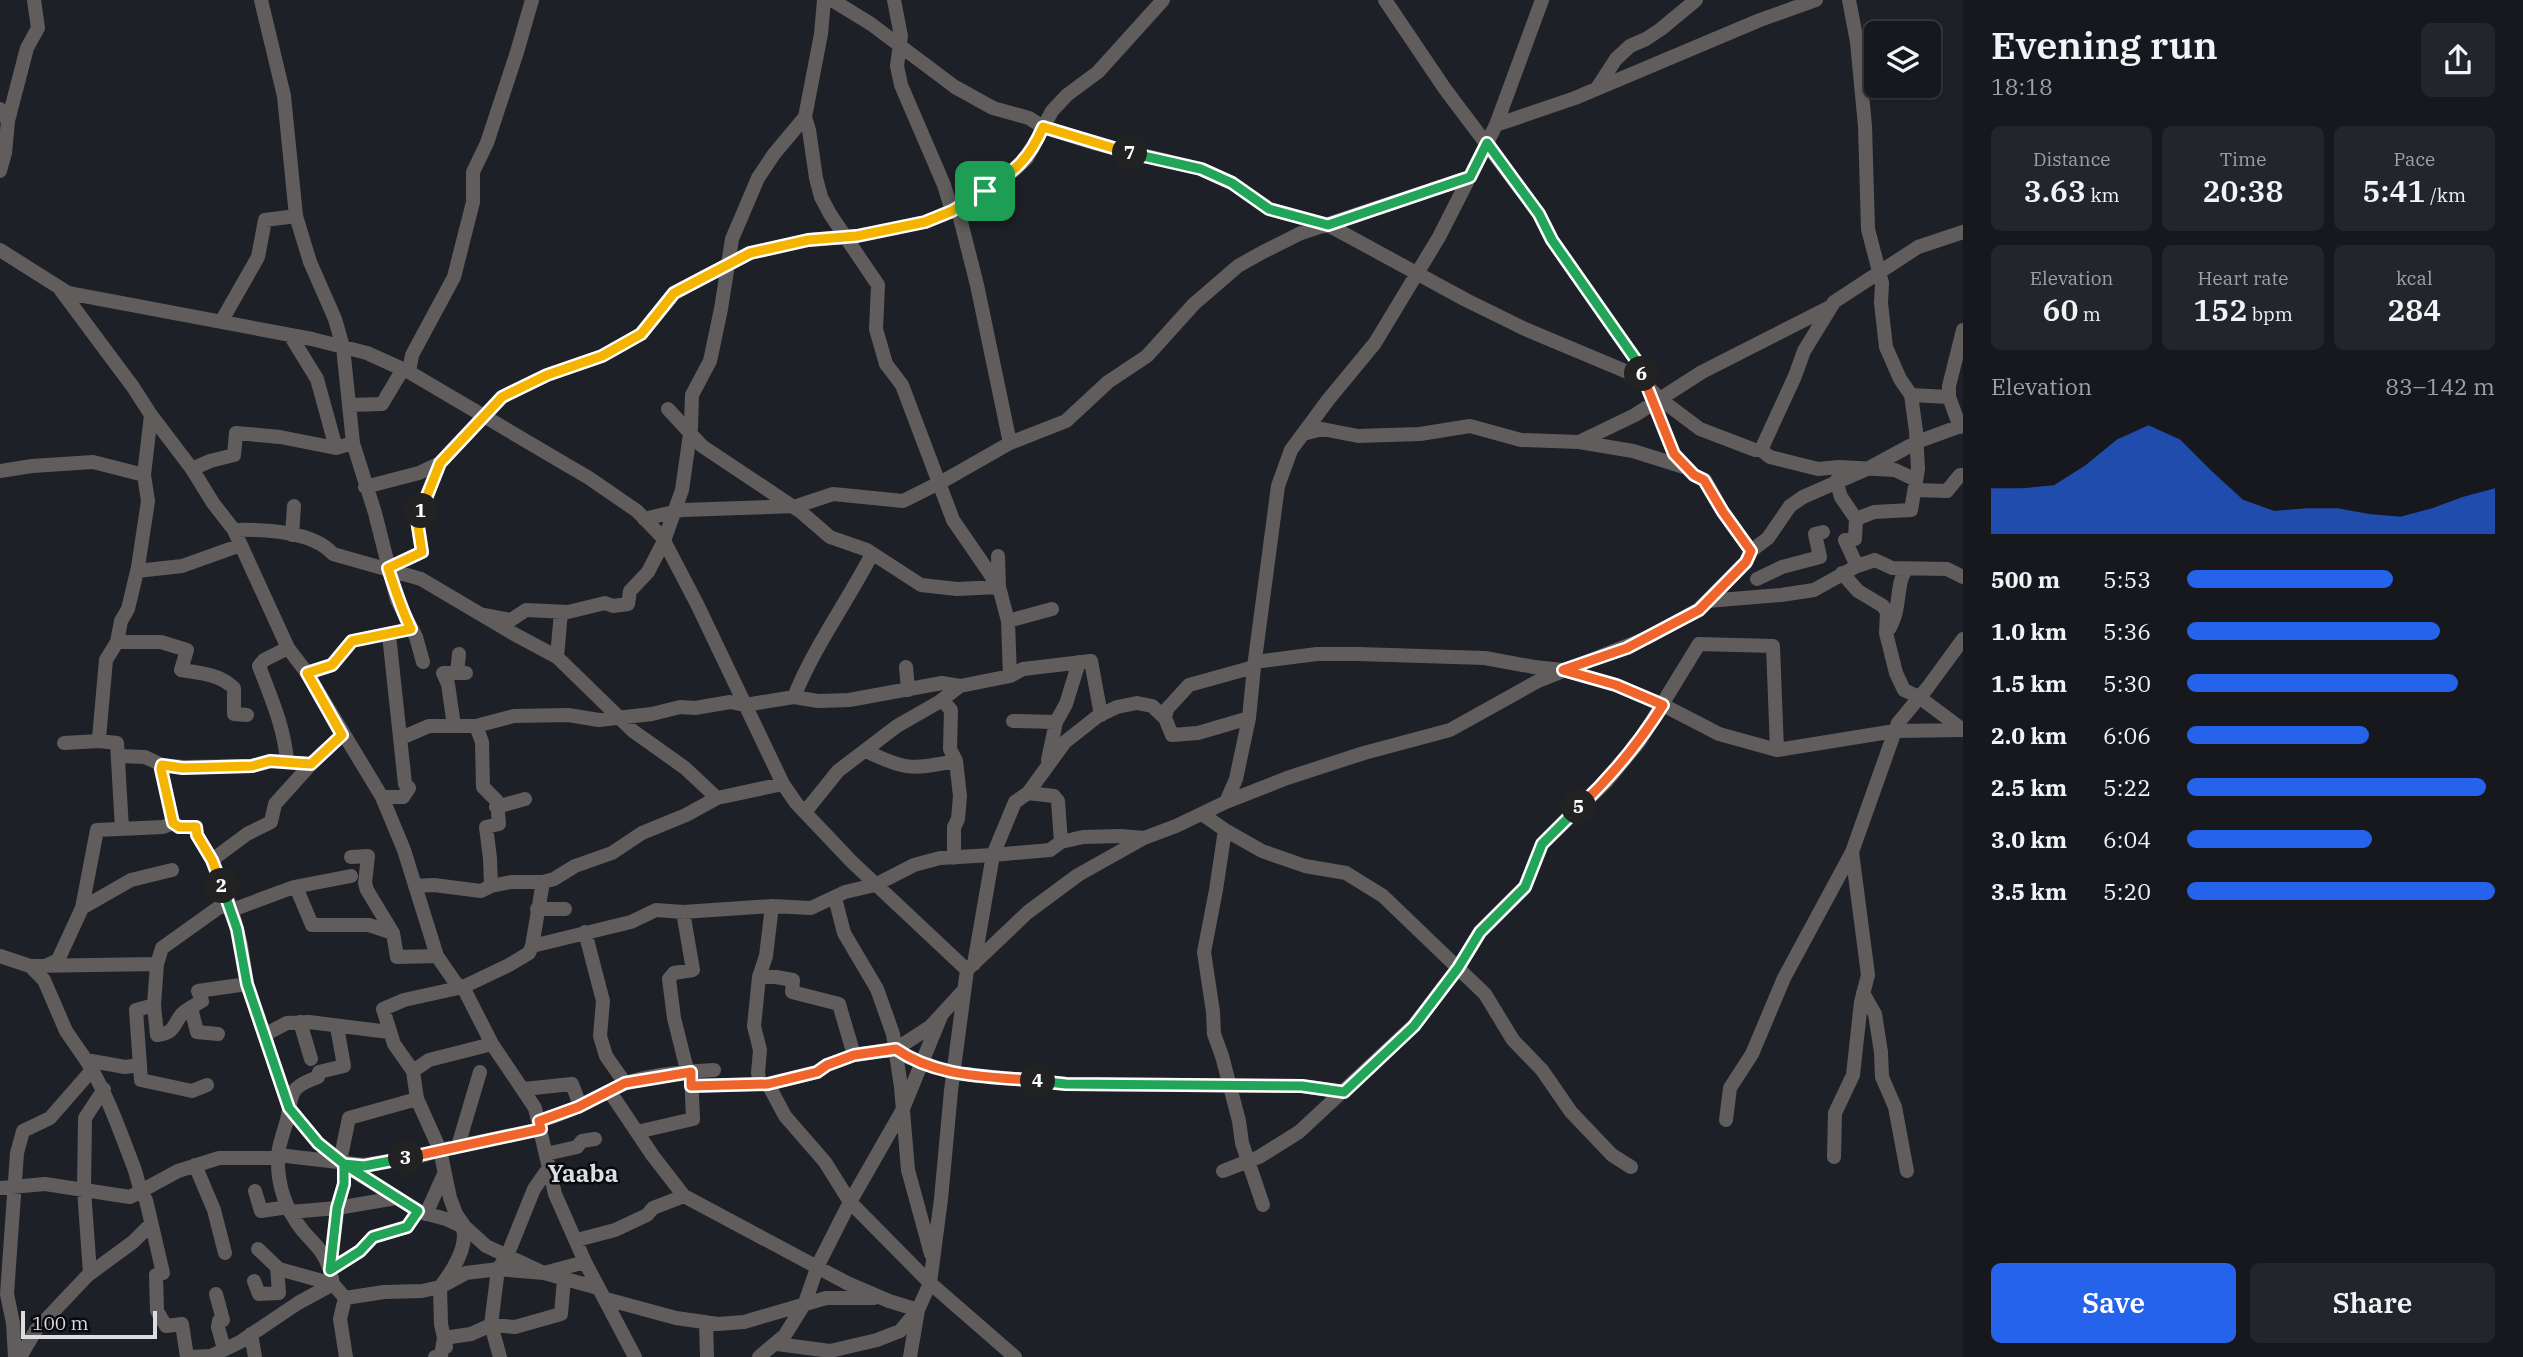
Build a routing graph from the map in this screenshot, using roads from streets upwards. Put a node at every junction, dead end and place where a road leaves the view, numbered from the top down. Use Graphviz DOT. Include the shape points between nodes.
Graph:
graph roads {
  1 [pos="34,0"];
  2 [pos="261,0"];
  3 [pos="532,0"];
  4 [pos="824,0"];
  5 [pos="832,0"];
  6 [pos="894,0"];
  7 [pos="1163,0"];
  8 [pos="1385,0"];
  9 [pos="1542,0"];
  10 [pos="1696,0"];
  11 [pos="1816,0"];
  12 [pos="1849,0"];
  13 [pos="900,45"];
  14 [pos="1597,88"];
  15 [pos="4,115"];
  16 [pos="805,117"];
  17 [pos="1496,125"];
  18 [pos="1043,127"];
  19 [pos="1487,143"];
  20 [pos="0,171"];
  21 [pos="1470,177"];
  22 [pos="952,211"];
  23 [pos="296,216"];
  24 [pos="1328,225"];
  25 [pos="1963,232"];
  26 [pos="846,237"];
  27 [pos="0,250"];
  28 [pos="728,264"];
  29 [pos="1879,271"];
  30 [pos="1417,273"];
  31 [pos="60,289"];
  32 [pos="1831,307"];
  33 [pos="221,322"];
  34 [pos="1963,330"];
  35 [pos="290,335"];
  36 [pos="343,347"];
  37 [pos="406,371"];
  38 [pos="1646,386"];
  39 [pos="1911,395"];
  40 [pos="1949,397"];
  41 [pos="1656,401"];
  42 [pos="350,405"];
  43 [pos="668,408"];
  44 [pos="152,415"];
  45 [pos="483,415"];
  46 [pos="1961,426"];
  47 [pos="691,433"];
  48 [pos="1303,434"];
  49 [pos="1578,442"];
  50 [pos="1917,442"];
  51 [pos="353,443"];
  52 [pos="1010,443"];
  53 [pos="335,448"];
  54 [pos="1761,450"];
  55 [pos="440,463"];
  56 [pos="1869,468"];
  57 [pos="192,469"];
  58 [pos="1688,469"];
  59 [pos="0,471"];
  60 [pos="144,475"];
  61 [pos="1963,475"];
  62 [pos="1836,481"];
  63 [pos="939,483"];
  64 [pos="1916,485"];
  65 [pos="365,487"];
  66 [pos="294,506"];
  67 [pos="792,507"];
  68 [pos="674,512"];
  69 [pos="644,519"];
  70 [pos="1856,519"];
  71 [pos="234,530"];
  72 [pos="1823,531"];
  73 [pos="292,535"];
  74 [pos="664,541"];
  75 [pos="241,545"];
  76 [pos="873,554"];
  77 [pos="998,556"];
  78 [pos="1749,557"];
  79 [pos="1857,566"];
  80 [pos="388,568"];
  81 [pos="1908,569"];
  82 [pos="137,571"];
  83 [pos="1842,573"];
  84 [pos="1963,577"];
  85 [pos="1756,579"];
  86 [pos="999,587"];
  87 [pos="1764,597"];
  88 [pos="1707,601"];
  89 [pos="1052,609"];
  90 [pos="561,612"];
  91 [pos="485,615"];
  92 [pos="1008,621"];
  93 [pos="411,629"];
  94 [pos="1886,633"];
  95 [pos="389,635"];
  96 [pos="1963,639"];
  97 [pos="117,642"];
  98 [pos="288,648"];
  99 [pos="459,654"];
  100 [pos="556,657"];
  101 [pos="424,662"];
  102 [pos="1079,662"];
  103 [pos="1254,665"];
  104 [pos="259,666"];
  105 [pos="905,667"];
  106 [pos="1563,670"];
  107 [pos="245,673"];
  108 [pos="307,673"];
  109 [pos="1010,676"];
  110 [pos="960,685"];
  111 [pos="908,690"];
  112 [pos="794,697"];
  113 [pos="1919,698"];
  114 [pos="942,700"];
  115 [pos="745,705"];
  116 [pos="1663,705"];
  117 [pos="247,715"];
  118 [pos="1101,715"];
  119 [pos="617,717"];
  120 [pos="1165,718"];
  121 [pos="1249,718"];
  122 [pos="1013,722"];
  123 [pos="1056,722"];
  124 [pos="454,726"];
  125 [pos="476,726"];
  126 [pos="1963,730"];
  127 [pos="1895,731"];
  128 [pos="342,735"];
  129 [pos="401,738"];
  130 [pos="99,741"];
  131 [pos="64,743"];
  132 [pos="1777,750"];
  133 [pos="866,751"];
  134 [pos="118,756"];
  135 [pos="286,761"];
  136 [pos="956,761"];
  137 [pos="311,764"];
  138 [pos="162,765"];
  139 [pos="1044,774"];
  140 [pos="783,784"];
  141 [pos="1028,793"];
  142 [pos="382,797"];
  143 [pos="717,798"];
  144 [pos="525,799"];
  145 [pos="1226,802"];
  146 [pos="496,807"];
  147 [pos="805,813"];
  148 [pos="1202,814"];
  149 [pos="173,823"];
  150 [pos="122,829"];
  151 [pos="1225,830"];
  152 [pos="1144,838"];
  153 [pos="1061,842"];
  154 [pos="1852,852"];
  155 [pos="993,855"];
  156 [pos="351,857"];
  157 [pos="954,858"];
  158 [pos="212,860"];
  159 [pos="172,870"];
  160 [pos="351,876"];
  161 [pos="543,882"];
  162 [pos="875,885"];
  163 [pos="415,886"];
  164 [pos="491,886"];
  165 [pos="296,887"];
  166 [pos="835,898"];
  167 [pos="772,906"];
  168 [pos="230,907"];
  169 [pos="82,908"];
  170 [pos="537,909"];
  171 [pos="565,909"];
  172 [pos="684,912"];
  173 [pos="585,932"];
  174 [pos="393,933"];
  175 [pos="532,946"];
  176 [pos="0,956"];
  177 [pos="437,956"];
  178 [pos="54,964"];
  179 [pos="157,964"];
  180 [pos="30,966"];
  181 [pos="971,967"];
  182 [pos="1458,968"];
  183 [pos="759,977"];
  184 [pos="247,984"];
  185 [pos="463,987"];
  186 [pos="964,990"];
  187 [pos="1863,993"];
  188 [pos="54,1003"];
  189 [pos="154,1005"];
  190 [pos="191,1008"];
  191 [pos="941,1016"];
  192 [pos="300,1022"];
  193 [pos="337,1027"];
  194 [pos="389,1032"];
  195 [pos="218,1034"];
  196 [pos="139,1035"];
  197 [pos="157,1035"];
  198 [pos="264,1035"];
  199 [pos="492,1044"];
  200 [pos="896,1049"];
  201 [pos="854,1055"];
  202 [pos="312,1059"];
  203 [pos="921,1063"];
  204 [pos="89,1065"];
  205 [pos="140,1065"];
  206 [pos="715,1070"];
  207 [pos="413,1071"];
  208 [pos="480,1072"];
  209 [pos="953,1073"];
  210 [pos="691,1079"];
  211 [pos="625,1083"];
  212 [pos="764,1083"];
  213 [pos="207,1085"];
  214 [pos="1230,1086"];
  215 [pos="104,1089"];
  216 [pos="524,1089"];
  217 [pos="610,1092"];
  218 [pos="1344,1092"];
  219 [pos="417,1099"];
  220 [pos="580,1105"];
  221 [pos="289,1108"];
  222 [pos="902,1111"];
  223 [pos="1726,1120"];
  224 [pos="540,1125"];
  225 [pos="637,1132"];
  226 [pos="595,1139"];
  227 [pos="458,1146"];
  228 [pos="440,1150"];
  229 [pos="278,1156"];
  230 [pos="1834,1157"];
  231 [pos="547,1162"];
  232 [pos="1248,1162"];
  233 [pos="342,1163"];
  234 [pos="195,1165"];
  235 [pos="1631,1167"];
  236 [pos="1223,1171"];
  237 [pos="1907,1171"];
  238 [pos="444,1174"];
  239 [pos="15,1186"];
  240 [pos="0,1188"];
  241 [pos="84,1189"];
  242 [pos="256,1191"];
  243 [pos="140,1192"];
  244 [pos="684,1196"];
  245 [pos="396,1198"];
  246 [pos="850,1202"];
  247 [pos="1263,1205"];
  248 [pos="337,1208"];
  249 [pos="289,1210"];
  250 [pos="422,1213"];
  251 [pos="151,1224"];
  252 [pos="463,1227"];
  253 [pos="577,1240"];
  254 [pos="258,1249"];
  255 [pos="225,1253"];
  256 [pos="507,1256"];
  257 [pos="933,1259"];
  258 [pos="585,1262"];
  259 [pos="818,1265"];
  260 [pos="277,1267"];
  261 [pos="498,1269"];
  262 [pos="544,1272"];
  263 [pos="90,1273"];
  264 [pos="331,1277"];
  265 [pos="564,1279"];
  266 [pos="254,1281"];
  267 [pos="930,1283"];
  268 [pos="440,1287"];
  269 [pos="216,1294"];
  270 [pos="602,1294"];
  271 [pos="345,1298"];
  272 [pos="889,1301"];
  273 [pos="805,1303"];
  274 [pos="918,1310"];
  275 [pos="706,1322"];
  276 [pos="491,1325"];
  277 [pos="251,1334"];
  278 [pos="444,1338"];
  279 [pos="224,1349"];
  280 [pos="777,1350"];
  281 [pos="15,1357"];
  282 [pos="20,1357"];
  283 [pos="196,1357"];
  284 [pos="255,1357"];
  285 [pos="346,1357"];
  286 [pos="435,1357"];
  287 [pos="448,1357"];
  288 [pos="500,1357"];
  289 [pos="635,1357"];
  290 [pos="707,1357"];
  291 [pos="759,1357"];
  292 [pos="910,1357"];
  293 [pos="1015,1357"];
  1 -- 15 [label="street" via="38,28"];
  2 -- 23 [label="street" via="284,96"];
  3 -- 37 [label="street" via="491,131 473,172 473,202 454,277"];
  4 -- 16 [label="street"];
  5 -- 13 [label="street"];
  6 -- 13 [label="street"];
  7 -- 18 [label="street" via="1098,72 1067,95"];
  8 -- 19 [label="street"];
  9 -- 17 [label="street"];
  10 -- 14 [label="street" via="1661,29 1630,46"];
  11 -- 14 [label="street"];
  12 -- 29 [label="street" via="1864,126 1868,229"];
  13 -- 18 [label="street" via="956,87 993,108"];
  13 -- 22 [label="street" via="897,66 901,85"];
  14 -- 17 [label="street"];
  15 -- 20 [label="street" via="5,153"];
  16 -- 26 [label="street" via="821,197"];
  16 -- 28 [label="street" via="758,178 732,239"];
  17 -- 19 [label="street"];
  18 -- 22 [label="street" via="1027,158 1013,171"];
  18 -- 24 [label="street" via="1201,169 1232,183 1269,209"];
  19 -- 21 [label="street"];
  19 -- 38 [label="street" via="1638,363"];
  21 -- 24 [label="street"];
  21 -- 30 [label="street"];
  22 -- 26 [label="street" via="925,222"];
  22 -- 52 [label="street" via="959,214 965,236"];
  23 -- 33 [label="street" via="265,220 258,257"];
  23 -- 36 [label="street"];
  24 -- 30 [label="street"];
  24 -- 52 [label="street" via="1282,241 1238,266 1194,304 1147,356 1108,382 1066,421"];
  25 -- 29 [label="street" via="1918,247"];
  26 -- 28 [label="street" via="750,253"];
  26 -- 63 [label="street" via="878,285 876,329 886,364 902,385"];
  27 -- 31 [label="street"];
  28 -- 45 [label="street" via="674,293 641,334 602,356 502,397"];
  28 -- 47 [label="street" via="710,360 692,395"];
  29 -- 32 [label="street"];
  29 -- 39 [label="street" via="1886,347"];
  30 -- 38 [label="street" via="1525,329 1637,376"];
  30 -- 48 [label="street" via="1375,343"];
  31 -- 33 [label="street"];
  31 -- 44 [label="street"];
  32 -- 41 [label="street" via="1702,372"];
  32 -- 54 [label="street" via="1804,351"];
  33 -- 35 [label="street"];
  34 -- 40 [label="street"];
  35 -- 36 [label="street"];
  35 -- 53 [label="street" via="317,379"];
  36 -- 37 [label="street"];
  36 -- 42 [label="street"];
  37 -- 42 [label="street" via="382,404"];
  37 -- 45 [label="street"];
  38 -- 41 [label="street"];
  39 -- 40 [label="street"];
  39 -- 50 [label="street"];
  40 -- 46 [label="street"];
  41 -- 49 [label="street"];
  41 -- 54 [label="street" via="1700,429"];
  41 -- 58 [label="street" via="1674,454"];
  42 -- 51 [label="street"];
  43 -- 47 [label="street"];
  44 -- 57 [label="street"];
  44 -- 60 [label="street"];
  45 -- 55 [label="street"];
  45 -- 69 [label="street" via="589,478"];
  46 -- 50 [label="street"];
  47 -- 67 [label="street" via="702,446"];
  47 -- 68 [label="street"];
  48 -- 49 [label="street" via="1322,429 1358,436 1420,435 1470,426 1521,440"];
  48 -- 103 [label="street" via="1291,450 1278,486"];
  49 -- 58 [label="street" via="1633,451"];
  50 -- 56 [label="street"];
  50 -- 64 [label="street"];
  51 -- 53 [label="street"];
  51 -- 65 [label="street"];
  52 -- 63 [label="street"];
  53 -- 57 [label="street" via="236,433 234,455"];
  54 -- 56 [label="street" via="1770,457 1818,469"];
  55 -- 65 [label="street"];
  55 -- 80 [label="street" via="417,520 422,552"];
  56 -- 62 [label="street"];
  56 -- 64 [label="street" via="1895,470"];
  57 -- 71 [label="street"];
  58 -- 78 [label="street" via="1704,480"];
  59 -- 60 [label="street" via="93,462"];
  60 -- 82 [label="street" via="148,501"];
  61 -- 64 [label="street" via="1947,491"];
  62 -- 70 [label="street"];
  62 -- 78 [label="street" via="1790,506"];
  63 -- 67 [label="street" via="902,502 833,495"];
  63 -- 86 [label="street" via="953,520"];
  64 -- 70 [label="street" via="1911,510 1874,512"];
  65 -- 80 [label="street"];
  66 -- 73 [label="street"];
  67 -- 68 [label="street"];
  67 -- 76 [label="street" via="830,537"];
  68 -- 69 [label="street"];
  68 -- 74 [label="street"];
  69 -- 74 [label="street"];
  70 -- 79 [label="street" via="1855,539 1845,540"];
  71 -- 73 [label="street"];
  71 -- 75 [label="street"];
  72 -- 85 [label="street" via="1815,534 1820,557"];
  73 -- 80 [label="street" via="326,546 332,554"];
  74 -- 90 [label="street" via="648,572 630,591 628,604 605,603"];
  74 -- 115 [label="street"];
  75 -- 82 [label="street" via="182,566"];
  75 -- 98 [label="street"];
  76 -- 86 [label="street" via="921,584 957,589"];
  76 -- 112 [label="street" via="805,669"];
  77 -- 86 [label="street"];
  78 -- 85 [label="street"];
  78 -- 88 [label="street"];
  79 -- 81 [label="street" via="1875,560"];
  79 -- 83 [label="street"];
  80 -- 91 [label="street" via="421,579"];
  80 -- 93 [label="street"];
  81 -- 84 [label="street" via="1947,569"];
  81 -- 94 [label="street" via="1901,575 1895,619"];
  82 -- 97 [label="street"];
  83 -- 87 [label="street" via="1814,590"];
  83 -- 94 [label="street" via="1858,591 1884,606"];
  85 -- 87 [label="street"];
  86 -- 92 [label="street"];
  87 -- 88 [label="street"];
  88 -- 106 [label="street" via="1649,637"];
  89 -- 92 [label="street"];
  90 -- 91 [label="street" via="526,610 511,620"];
  90 -- 100 [label="street"];
  91 -- 100 [label="street"];
  92 -- 109 [label="street"];
  93 -- 95 [label="street"];
  93 -- 101 [label="street"];
  94 -- 113 [label="street" via="1900,683"];
  95 -- 108 [label="street" via="352,641 332,665"];
  95 -- 129 [label="street"];
  96 -- 113 [label="street"];
  97 -- 117 [label="street" via="162,642 187,650 181,670 225,680 234,688 234,714"];
  97 -- 130 [label="street" via="106,660"];
  98 -- 104 [label="street"];
  98 -- 108 [label="street"];
  99 -- 124 [label="street" via="461,673 443,673"];
  100 -- 119 [label="street"];
  102 -- 109 [label="street" via="1023,669"];
  102 -- 118 [label="street" via="1091,661"];
  102 -- 123 [label="street"];
  103 -- 106 [label="street" via="1317,654 1359,653 1485,658"];
  103 -- 120 [label="street" via="1189,685 1167,709"];
  103 -- 121 [label="street"];
  104 -- 107 [label="street"];
  104 -- 135 [label="street" via="275,702"];
  105 -- 111 [label="street"];
  106 -- 116 [label="street"];
  106 -- 145 [label="street" via="1450,730 1364,752"];
  108 -- 128 [label="street"];
  109 -- 110 [label="street"];
  110 -- 111 [label="street" via="942,683"];
  110 -- 114 [label="street"];
  111 -- 112 [label="street" via="839,700"];
  112 -- 115 [label="street"];
  113 -- 126 [label="street"];
  113 -- 127 [label="street"];
  114 -- 133 [label="street" via="916,713"];
  114 -- 136 [label="street" via="951,710 950,749"];
  115 -- 119 [label="street" via="730,702"];
  115 -- 140 [label="street"];
  116 -- 132 [label="street" via="1719,734"];
  116 -- 132 [label="street" via="1699,644 1773,646"];
  116 -- 182 [label="street" via="1605,782 1542,844 1525,887 1480,932"];
  118 -- 120 [label="street" via="1137,703 1152,706"];
  118 -- 139 [label="street" via="1065,742"];
  119 -- 125 [label="street" via="514,716"];
  119 -- 143 [label="street"];
  120 -- 121 [label="street" via="1172,735 1198,733"];
  121 -- 145 [label="street" via="1236,779"];
  122 -- 123 [label="street"];
  123 -- 139 [label="street"];
  124 -- 125 [label="street"];
  124 -- 129 [label="street" via="429,726"];
  125 -- 146 [label="street" via="482,742 484,787 497,801"];
  126 -- 127 [label="street"];
  127 -- 132 [label="street"];
  127 -- 154 [label="street"];
  128 -- 137 [label="street"];
  128 -- 142 [label="street"];
  129 -- 142 [label="street" via="409,788 403,797"];
  130 -- 131 [label="street"];
  130 -- 134 [label="street" via="117,743"];
  133 -- 136 [label="street" via="915,768"];
  133 -- 147 [label="street" via="838,771"];
  134 -- 138 [label="street" via="145,757"];
  134 -- 150 [label="street"];
  135 -- 137 [label="street"];
  135 -- 138 [label="street" via="252,766"];
  136 -- 157 [label="street" via="960,796"];
  137 -- 158 [label="street" via="275,804 271,822"];
  138 -- 149 [label="street"];
  139 -- 141 [label="street"];
  140 -- 143 [label="street"];
  140 -- 147 [label="street"];
  141 -- 153 [label="street" via="1054,796 1058,801"];
  141 -- 155 [label="street" via="1015,802"];
  142 -- 163 [label="street"];
  143 -- 161 [label="street" via="612,853"];
  144 -- 146 [label="street"];
  145 -- 148 [label="street"];
  146 -- 164 [label="street" via="499,824 486,827"];
  147 -- 162 [label="street"];
  148 -- 151 [label="street"];
  148 -- 152 [label="street"];
  149 -- 150 [label="street"];
  149 -- 158 [label="street" via="196,827"];
  150 -- 169 [label="street" via="97,830"];
  151 -- 182 [label="street" via="1262,851 1346,873 1383,896"];
  151 -- 214 [label="street" via="1204,952 1214,1034"];
  152 -- 153 [label="street" via="1094,836"];
  152 -- 181 [label="street" via="1028,912"];
  153 -- 155 [label="street" via="1050,850"];
  154 -- 187 [label="street" via="1868,975"];
  154 -- 223 [label="street" via="1784,978 1752,1054 1730,1088"];
  155 -- 157 [label="street"];
  155 -- 181 [label="street"];
  156 -- 174 [label="street" via="368,856 367,890"];
  157 -- 162 [label="street" via="915,865"];
  158 -- 168 [label="street"];
  159 -- 169 [label="street" via="131,880"];
  160 -- 165 [label="street"];
  161 -- 164 [label="street"];
  161 -- 170 [label="street"];
  162 -- 166 [label="street"];
  162 -- 181 [label="street"];
  163 -- 164 [label="street" via="481,891"];
  163 -- 177 [label="street"];
  165 -- 168 [label="street"];
  165 -- 174 [label="street" via="312,925 369,925"];
  166 -- 167 [label="street" via="811,908"];
  166 -- 200 [label="street" via="844,933 877,989"];
  167 -- 172 [label="street"];
  167 -- 183 [label="street"];
  168 -- 179 [label="street" via="218,908 162,948"];
  168 -- 184 [label="street"];
  169 -- 178 [label="street"];
  170 -- 171 [label="street"];
  170 -- 175 [label="street"];
  172 -- 173 [label="street" via="656,910 631,922"];
  172 -- 210 [label="street" via="693,970 674,973 669,979"];
  173 -- 175 [label="street"];
  173 -- 211 [label="street" via="603,1001 600,1036 606,1056"];
  174 -- 177 [label="street" via="397,957"];
  175 -- 185 [label="street" via="509,965"];
  176 -- 180 [label="street"];
  177 -- 185 [label="street"];
  178 -- 179 [label="street"];
  178 -- 180 [label="street"];
  178 -- 188 [label="street"];
  179 -- 189 [label="street"];
  180 -- 188 [label="street" via="44,980"];
  181 -- 186 [label="street"];
  182 -- 218 [label="street" via="1414,1026"];
  182 -- 235 [label="street" via="1485,994 1513,1040 1542,1070 1571,1112 1612,1155"];
  183 -- 201 [label="street" via="793,980 792,992 839,1004"];
  183 -- 212 [label="street" via="754,1026 760,1050 758,1073"];
  184 -- 190 [label="street" via="198,991 202,1001"];
  184 -- 198 [label="street"];
  185 -- 194 [label="street" via="383,1009"];
  185 -- 199 [label="street"];
  186 -- 191 [label="street"];
  186 -- 209 [label="street"];
  187 -- 230 [label="street" via="1853,1075 1835,1113"];
  187 -- 237 [label="street" via="1875,1014 1882,1077 1895,1107"];
  188 -- 204 [label="street"];
  189 -- 196 [label="street" via="136,1010"];
  189 -- 197 [label="street"];
  190 -- 195 [label="street" via="197,1032"];
  190 -- 197 [label="street" via="166,1034"];
  191 -- 200 [label="street"];
  191 -- 203 [label="street"];
  192 -- 193 [label="street"];
  192 -- 198 [label="street"];
  192 -- 202 [label="street"];
  193 -- 194 [label="street"];
  193 -- 221 [label="street" via="344,1066 319,1072 318,1077 302,1083 291,1094"];
  194 -- 207 [label="street"];
  196 -- 197 [label="street"];
  196 -- 205 [label="street"];
  198 -- 221 [label="street"];
  199 -- 207 [label="street" via="429,1060"];
  199 -- 216 [label="street"];
  200 -- 201 [label="street"];
  200 -- 203 [label="street"];
  200 -- 222 [label="street"];
  201 -- 212 [label="street" via="817,1072"];
  203 -- 209 [label="street"];
  203 -- 222 [label="street"];
  204 -- 205 [label="street"];
  204 -- 215 [label="street"];
  204 -- 239 [label="street" via="50,1118 23,1131"];
  205 -- 213 [label="street" via="141,1080 192,1091"];
  206 -- 210 [label="street"];
  207 -- 219 [label="street"];
  208 -- 227 [label="street"];
  209 -- 214 [label="street" via="1066,1084"];
  209 -- 257 [label="street"];
  210 -- 211 [label="street"];
  210 -- 212 [label="street"];
  210 -- 225 [label="street" via="693,1119"];
  211 -- 217 [label="street"];
  212 -- 246 [label="street"];
  214 -- 218 [label="street" via="1302,1086"];
  214 -- 232 [label="street"];
  215 -- 241 [label="street" via="85,1118"];
  215 -- 243 [label="street"];
  216 -- 220 [label="street" via="572,1084"];
  216 -- 224 [label="street"];
  217 -- 220 [label="street"];
  217 -- 225 [label="street"];
  218 -- 232 [label="street" via="1299,1132"];
  219 -- 228 [label="street"];
  219 -- 233 [label="street" via="349,1118"];
  220 -- 224 [label="street"];
  221 -- 229 [label="street"];
  221 -- 233 [label="street"];
  222 -- 246 [label="street"];
  222 -- 257 [label="street" via="908,1170"];
  224 -- 227 [label="street"];
  224 -- 231 [label="street"];
  225 -- 244 [label="street"];
  226 -- 231 [label="street" via="582,1141"];
  227 -- 228 [label="street"];
  228 -- 233 [label="street" via="364,1166"];
  228 -- 238 [label="street"];
  229 -- 233 [label="street"];
  229 -- 234 [label="street" via="219,1158"];
  229 -- 249 [label="street" via="279,1180"];
  231 -- 253 [label="street" via="555,1194"];
  231 -- 256 [label="street"];
  232 -- 236 [label="street"];
  232 -- 247 [label="street"];
  233 -- 245 [label="street"];
  233 -- 248 [label="street" via="344,1184"];
  234 -- 243 [label="street"];
  234 -- 255 [label="street"];
  238 -- 250 [label="street"];
  238 -- 252 [label="street"];
  239 -- 240 [label="street"];
  239 -- 241 [label="street"];
  239 -- 281 [label="street" via="7,1294"];
  241 -- 243 [label="street" via="130,1197"];
  241 -- 263 [label="street"];
  242 -- 249 [label="street" via="261,1212"];
  243 -- 251 [label="street"];
  244 -- 253 [label="street" via="615,1230"];
  244 -- 259 [label="street"];
  245 -- 248 [label="street"];
  245 -- 250 [label="street"];
  246 -- 259 [label="street"];
  246 -- 267 [label="street"];
  248 -- 249 [label="street"];
  248 -- 264 [label="street"];
  249 -- 264 [label="street" via="324,1253"];
  250 -- 252 [label="street"];
  250 -- 264 [label="street" via="407,1227 373,1237"];
  251 -- 263 [label="street"];
  251 -- 283 [label="street" via="163,1273 156,1275 157,1311 166,1326 182,1324"];
  252 -- 256 [label="street"];
  252 -- 268 [label="street" via="464,1241"];
  253 -- 258 [label="street"];
  254 -- 260 [label="street"];
  256 -- 261 [label="street"];
  256 -- 262 [label="street"];
  257 -- 267 [label="street"];
  258 -- 262 [label="street"];
  258 -- 270 [label="street"];
  259 -- 272 [label="street"];
  259 -- 273 [label="street"];
  260 -- 264 [label="street" via="308,1278"];
  260 -- 266 [label="street" via="279,1293 259,1294"];
  261 -- 262 [label="street"];
  261 -- 268 [label="street" via="466,1273"];
  261 -- 276 [label="street"];
  262 -- 265 [label="street"];
  263 -- 282 [label="street" via="36,1330"];
  264 -- 271 [label="street"];
  264 -- 277 [label="street"];
  265 -- 270 [label="street"];
  265 -- 276 [label="street" via="561,1314 515,1327"];
  267 -- 274 [label="street"];
  267 -- 293 [label="street"];
  268 -- 271 [label="street"];
  268 -- 278 [label="street"];
  269 -- 279 [label="street"];
  270 -- 275 [label="street" via="676,1318"];
  270 -- 289 [label="street"];
  271 -- 285 [label="street" via="340,1319"];
  272 -- 273 [label="street" via="849,1297"];
  272 -- 274 [label="street"];
  273 -- 275 [label="street" via="744,1322"];
  273 -- 280 [label="street"];
  274 -- 280 [label="street" via="900,1331 877,1340 830,1351"];
  274 -- 292 [label="street"];
  275 -- 290 [label="street"];
  276 -- 278 [label="street"];
  276 -- 288 [label="street"];
  277 -- 279 [label="street"];
  277 -- 284 [label="street"];
  278 -- 286 [label="street" via="441,1356"];
  278 -- 287 [label="street"];
  279 -- 283 [label="street"];
  280 -- 291 [label="street"];
}
